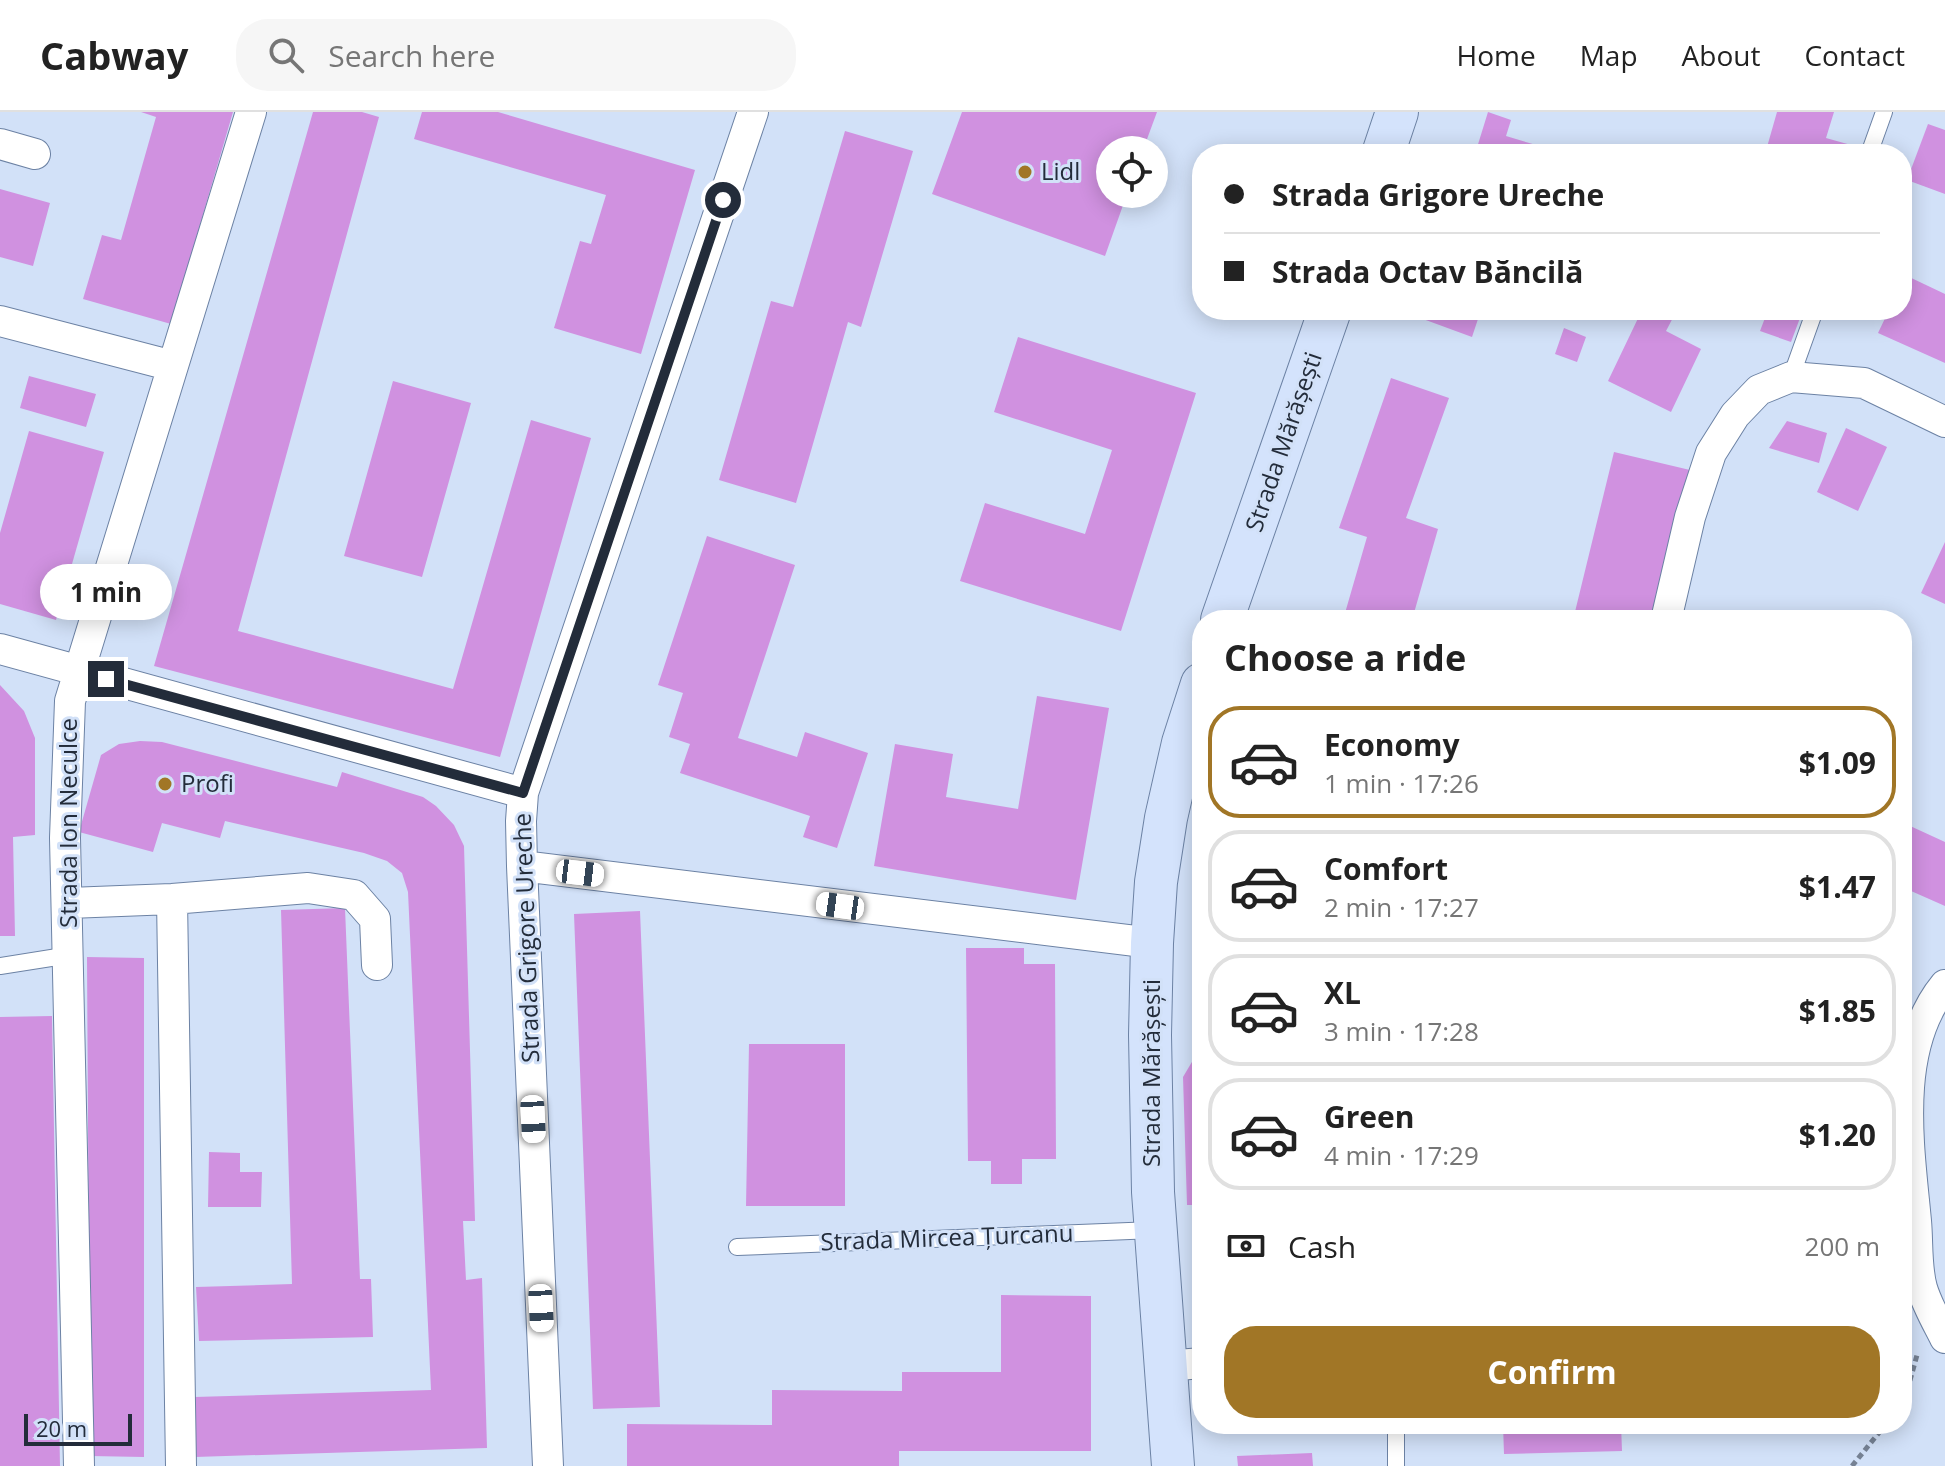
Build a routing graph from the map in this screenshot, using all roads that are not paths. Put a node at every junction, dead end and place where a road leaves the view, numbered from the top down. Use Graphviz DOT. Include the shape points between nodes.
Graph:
graph roads {
  1 [pos="251,112"];
  2 [pos="1397,112"];
  3 [pos="1884,112"];
  4 [pos="745,114"];
  5 [pos="0,144"];
  6 [pos="1386,144"];
  7 [pos="1873,144"];
  8 [pos="35,154"];
  9 [pos="1327,320"];
  10 [pos="1811,320"];
  11 [pos="0,321"];
  12 [pos="173,366"];
  13 [pos="1791,377"];
  14 [pos="1945,422"];
  15 [pos="1225,610"];
  16 [pos="1668,610"];
  17 [pos="0,649"];
  18 [pos="78,671"];
  19 [pos="1192,715"];
  20 [pos="523,793"];
  21 [pos="522,866"];
  22 [pos="172,899"];
  23 [pos="69,903"];
  24 [pos="1152,943"];
  25 [pos="70,955"];
  26 [pos="377,965"];
  27 [pos="0,966"];
  28 [pos="1945,985"];
  29 [pos="1912,1070"];
  30 [pos="1156,1230"];
  31 [pos="737,1247"];
  32 [pos="1912,1289"];
  33 [pos="1945,1338"];
  34 [pos="1184,1364"];
  35 [pos="1396,1434"];
  36 [pos="79,1466"];
  37 [pos="181,1466"];
  38 [pos="548,1466"];
  39 [pos="1172,1466"];
  40 [pos="1396,1466"];
  1 -- 12 [label="street, Strada Ion Neculce"];
  2 -- 6 [label="street"];
  3 -- 7 [label="lane"];
  4 -- 20 [label="street, Strada Grigore Ureche"];
  5 -- 8 [label="street"];
  9 -- 15 [label="street, Strada Mărășești"];
  10 -- 13 [label="lane"];
  11 -- 12 [label="street"];
  12 -- 18 [label="street, Strada Ion Neculce"];
  13 -- 14 [label="street" via="1864,383"];
  13 -- 16 [label="street" via="1759,390 1711,453"];
  17 -- 18 [label="street"];
  18 -- 20 [label="street"];
  18 -- 23 [label="street, Strada Ion Neculce" via="66,757"];
  19 -- 24 [label="street, Strada Mărășești" via="1166,818"];
  20 -- 21 [label="street, Strada Grigore Ureche"];
  21 -- 24 [label="street"];
  21 -- 38 [label="street, Strada Grigore Ureche"];
  22 -- 23 [label="street"];
  22 -- 26 [label="street" via="308,888 354,895 375,919"];
  22 -- 37 [label="street"];
  23 -- 25 [label="street, Strada Ion Neculce"];
  24 -- 30 [label="street, Strada Mărășești"];
  25 -- 27 [label="lane"];
  25 -- 36 [label="street, Strada Ion Neculce"];
  28 -- 29 [label="street" via="1916,1039"];
  30 -- 31 [label="lane, Strada Mircea Țurcanu"];
  30 -- 34 [label="street, Strada Mărășești"];
  32 -- 33 [label="street"];
  34 -- 39 [label="street, Strada Mărășești"];
  35 -- 40 [label="lane"];
}
